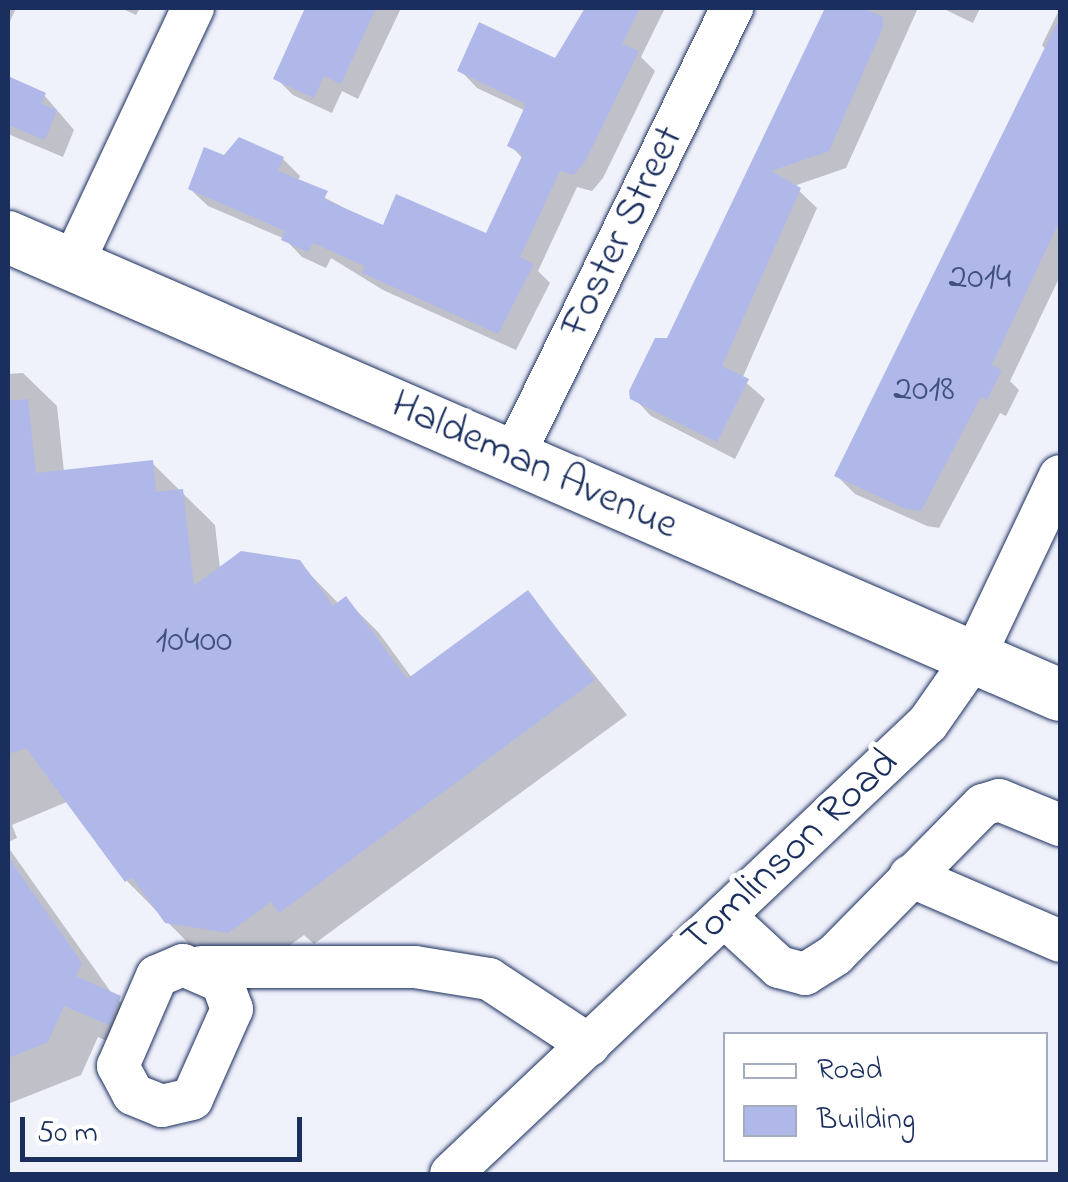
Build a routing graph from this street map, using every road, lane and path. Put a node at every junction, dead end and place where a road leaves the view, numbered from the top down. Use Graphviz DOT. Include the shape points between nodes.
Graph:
graph roads {
  1 [pos="193,8"];
  2 [pos="732,8"];
  3 [pos="8,236"];
  4 [pos="72,264"];
  5 [pos="514,457"];
  6 [pos="1060,476"];
  7 [pos="974,657"];
  8 [pos="1060,695"];
  9 [pos="1060,825"];
  10 [pos="910,876"];
  11 [pos="724,916"];
  12 [pos="1060,941"];
  13 [pos="201,968"];
  14 [pos="588,1044"];
  15 [pos="451,1174"];
  1 -- 4 [label="street"];
  2 -- 5 [label="street, Foster Street"];
  3 -- 4 [label="main road, Haldeman Avenue"];
  4 -- 5 [label="main road, Haldeman Avenue"];
  5 -- 7 [label="main road, Haldeman Avenue"];
  6 -- 7 [label="street, Tomlinson Road"];
  7 -- 8 [label="main road, Haldeman Avenue"];
  7 -- 11 [label="street, Tomlinson Road" via="928,723"];
  9 -- 10 [label="street" via="999,800 983,805"];
  10 -- 11 [label="street" via="835,955 805,974 778,967"];
  10 -- 12 [label="street"];
  11 -- 14 [label="street, Tomlinson Road"];
  13 -- 14 [label="street" via="415,968 489,979"];
  14 -- 15 [label="street, Tomlinson Road"];
}
